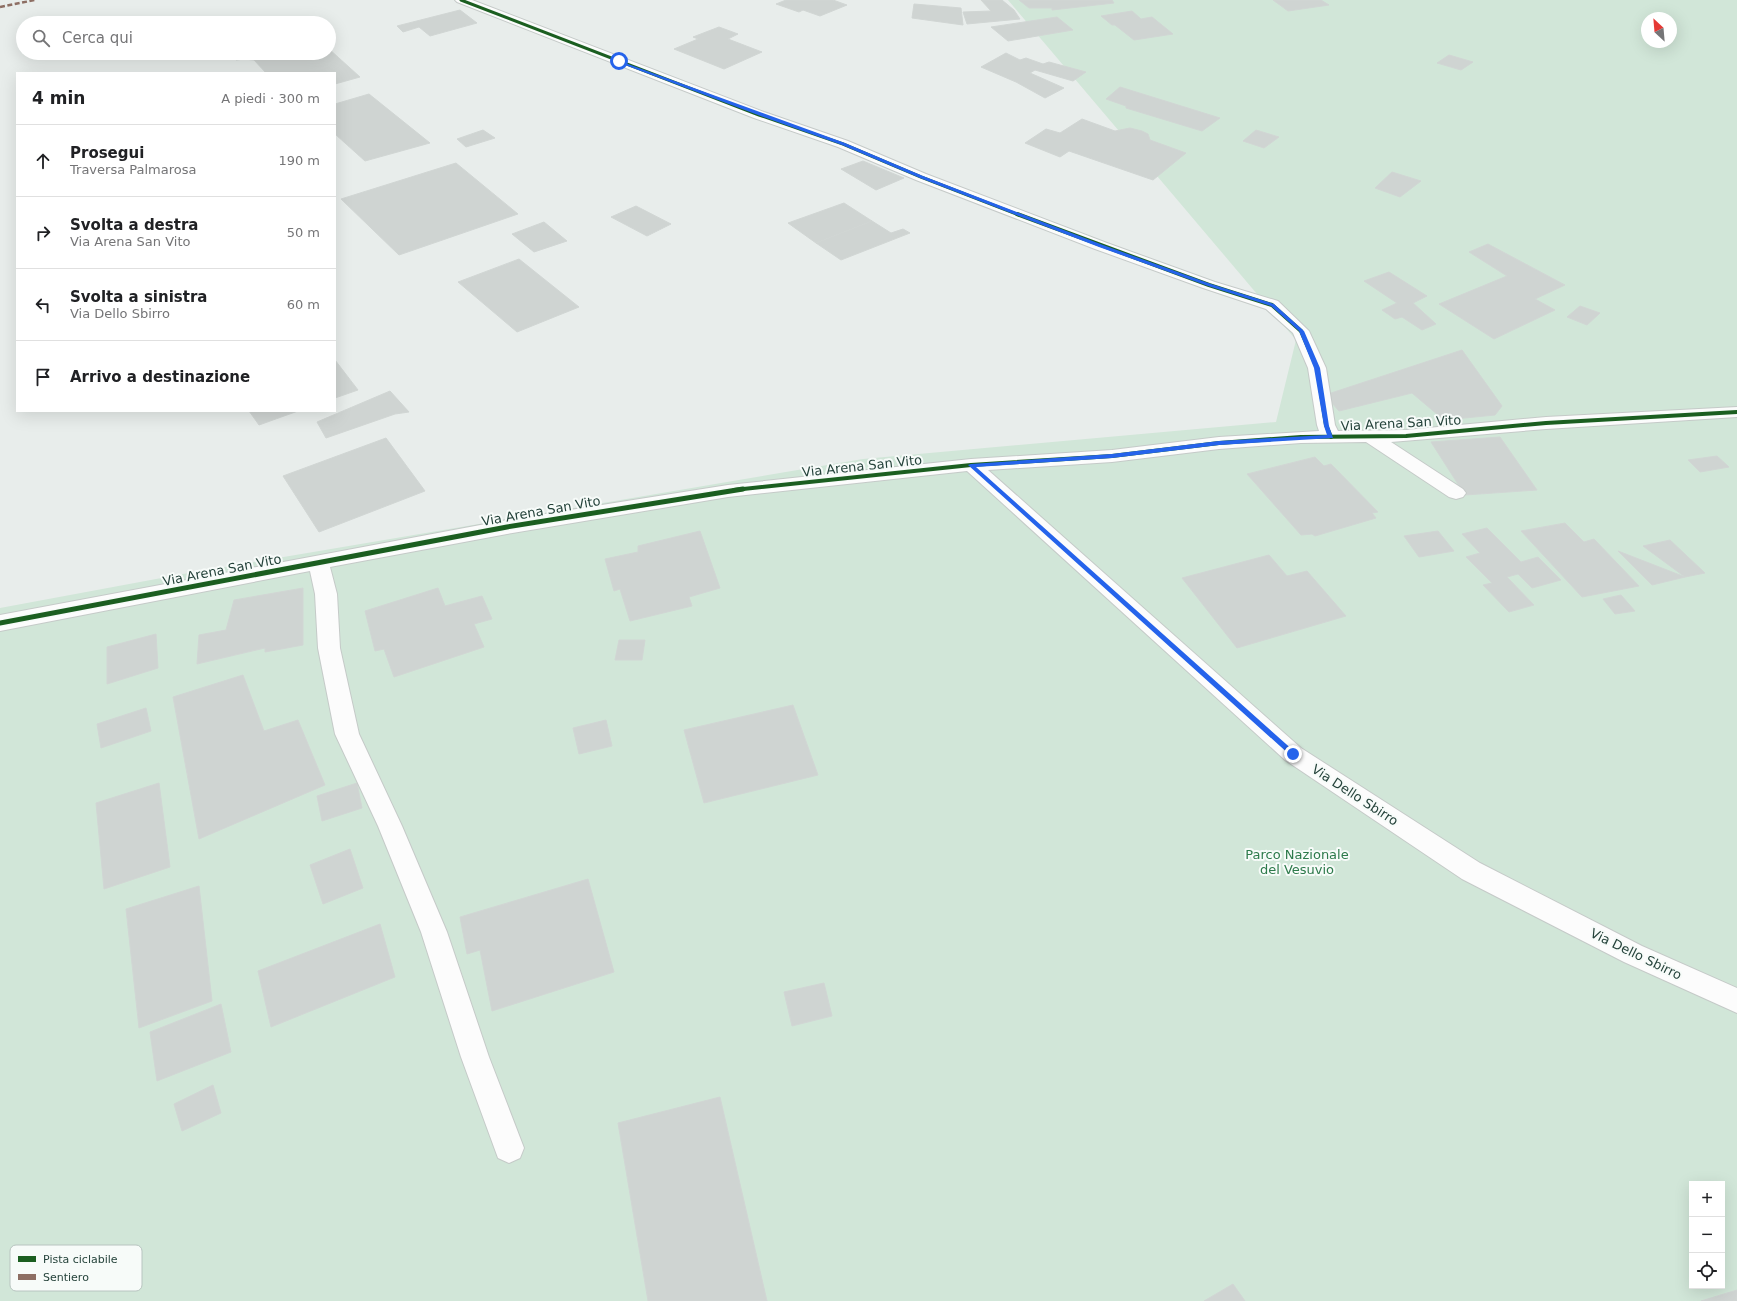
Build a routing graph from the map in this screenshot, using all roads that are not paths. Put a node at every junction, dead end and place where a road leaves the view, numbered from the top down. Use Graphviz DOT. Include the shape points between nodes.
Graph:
graph roads {
  1 [pos="461,0"];
  2 [pos="1737,412"];
  3 [pos="1369,436"];
  4 [pos="1331,437"];
  5 [pos="971,465"];
  6 [pos="1456,493"];
  7 [pos="319,563"];
  8 [pos="0,623"];
  9 [pos="1737,1001"];
  10 [pos="509,1148"];
  1 -- 4 [label="street" via="843,144 921,177 1101,246 1272,305 1301,331 1317,368 1326,426"];
  2 -- 3 [label="street, Via Arena San Vito" via="1546,423 1406,436"];
  3 -- 4 [label="street, Via Arena San Vito"];
  3 -- 6 [label="street"];
  4 -- 5 [label="street, Via Arena San Vito" via="1219,443 1112,456"];
  5 -- 7 [label="street, Via Arena San Vito" via="728,491 568,516"];
  5 -- 9 [label="street, Via Dello Sbirro" via="1293,754 1471,871 1633,954"];
  7 -- 8 [label="street, Via Arena San Vito"];
  7 -- 10 [label="street" via="326,594 329,648 347,734 390,826 434,932"];
}
